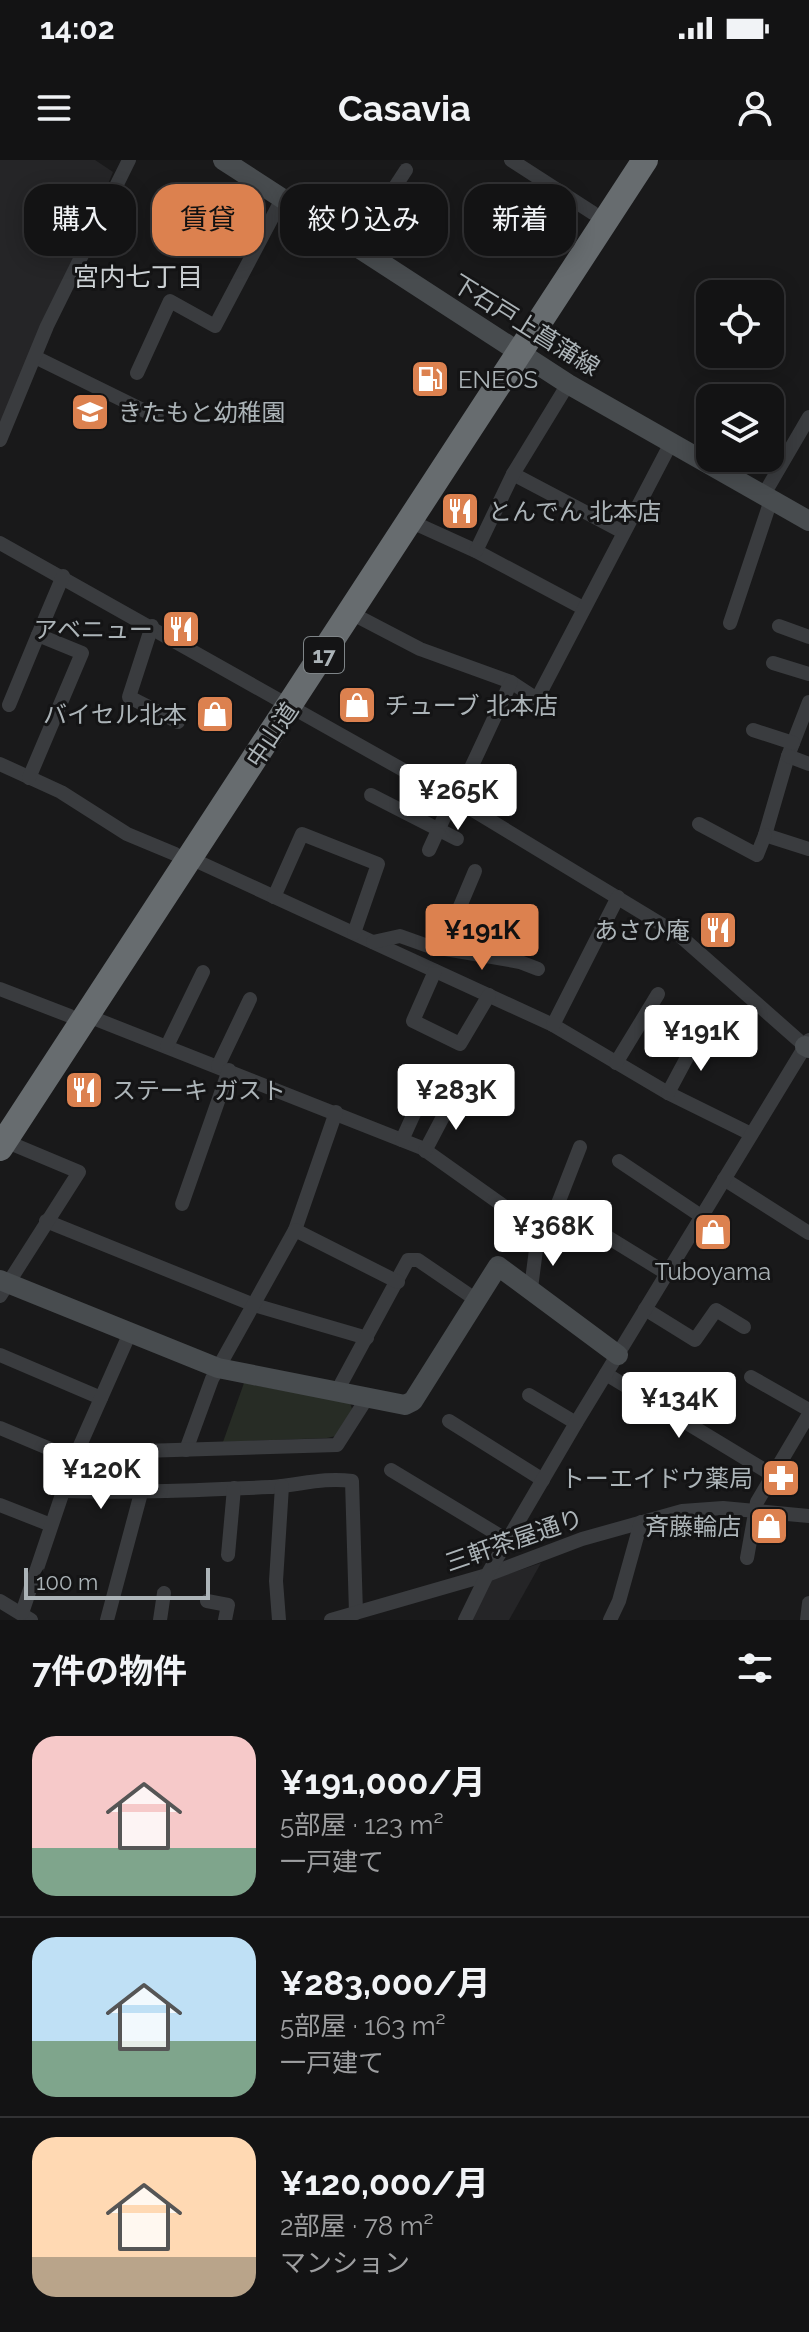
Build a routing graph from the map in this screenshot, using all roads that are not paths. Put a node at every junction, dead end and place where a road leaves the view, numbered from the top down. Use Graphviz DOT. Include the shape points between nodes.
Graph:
graph roads {
  1 [pos="129,160"];
  2 [pos="223,160"];
  3 [pos="511,160"];
  4 [pos="643,162"];
  5 [pos="406,170"];
  6 [pos="397,184"];
  7 [pos="280,198"];
  8 [pos="280,203"];
  9 [pos="593,213"];
  10 [pos="368,256"];
  11 [pos="514,349"];
  12 [pos="35,357"];
  13 [pos="137,373"];
  14 [pos="568,384"];
  15 [pos="157,417"];
  16 [pos="809,417"];
  17 [pos="0,440"];
  18 [pos="671,443"];
  19 [pos="513,474"];
  20 [pos="767,498"];
  21 [pos="809,521"];
  22 [pos="412,522"];
  23 [pos="623,532"];
  24 [pos="0,543"];
  25 [pos="476,551"];
  26 [pos="63,576"];
  27 [pos="583,608"];
  28 [pos="351,613"];
  29 [pos="730,623"];
  30 [pos="152,626"];
  31 [pos="779,626"];
  32 [pos="38,635"];
  33 [pos="809,637"];
  34 [pos="773,663"];
  35 [pos="809,674"];
  36 [pos="511,682"];
  37 [pos="809,702"];
  38 [pos="284,703"];
  39 [pos="9,705"];
  40 [pos="178,722"];
  41 [pos="753,730"];
  42 [pos="791,749"];
  43 [pos="0,764"];
  44 [pos="809,764"];
  45 [pos="29,778"];
  46 [pos="371,795"];
  47 [pos="454,799"];
  48 [pos="699,824"];
  49 [pos="438,829"];
  50 [pos="765,835"];
  51 [pos="457,839"];
  52 [pos="809,849"];
  53 [pos="429,850"];
  54 [pos="182,856"];
  55 [pos="475,871"];
  56 [pos="274,897"];
  57 [pos="618,897"];
  58 [pos="354,933"];
  59 [pos="373,942"];
  60 [pos="442,949"];
  61 [pos="475,956"];
  62 [pos="538,969"];
  63 [pos="435,971"];
  64 [pos="203,972"];
  65 [pos="458,981"];
  66 [pos="0,989"];
  67 [pos="658,994"];
  68 [pos="489,995"];
  69 [pos="250,999"];
  70 [pos="79,1016"];
  71 [pos="553,1025"];
  72 [pos="699,1035"];
  73 [pos="808,1045"];
  74 [pos="167,1046"];
  75 [pos="616,1063"];
  76 [pos="224,1068"];
  77 [pos="431,1076"];
  78 [pos="668,1093"];
  79 [pos="454,1096"];
  80 [pos="336,1112"];
  81 [pos="751,1134"];
  82 [pos="2,1137"];
  83 [pos="402,1140"];
  84 [pos="580,1147"];
  85 [pos="425,1151"];
  86 [pos="619,1161"];
  87 [pos="724,1179"];
  88 [pos="182,1204"];
  89 [pos="557,1206"];
  90 [pos="701,1216"];
  91 [pos="46,1221"];
  92 [pos="806,1226"];
  93 [pos="295,1230"];
  94 [pos="537,1242"];
  95 [pos="666,1273"];
  96 [pos="398,1282"];
  97 [pos="2,1287"];
  98 [pos="531,1288"];
  99 [pos="475,1299"];
  100 [pos="254,1305"];
  101 [pos="645,1309"];
  102 [pos="744,1327"];
  103 [pos="129,1335"];
  104 [pos="367,1338"];
  105 [pos="0,1355"];
  106 [pos="618,1355"];
  107 [pos="218,1368"];
  108 [pos="606,1374"];
  109 [pos="751,1377"];
  110 [pos="336,1393"];
  111 [pos="529,1395"];
  112 [pos="101,1398"];
  113 [pos="367,1398"];
  114 [pos="809,1412"];
  115 [pos="449,1421"];
  116 [pos="576,1423"];
  117 [pos="0,1428"];
  118 [pos="186,1450"];
  119 [pos="76,1456"];
  120 [pos="391,1470"];
  121 [pos="771,1474"];
  122 [pos="543,1480"];
  123 [pos="282,1486"];
  124 [pos="234,1488"];
  125 [pos="63,1491"];
  126 [pos="141,1493"];
  127 [pos="0,1505"];
  128 [pos="757,1511"];
  129 [pos="809,1516"];
  130 [pos="641,1522"];
  131 [pos="51,1525"];
  132 [pos="507,1540"];
  133 [pos="228,1555"];
  134 [pos="747,1558"];
  135 [pos="487,1575"];
  136 [pos="164,1593"];
  137 [pos="207,1601"];
  138 [pos="809,1603"];
  139 [pos="2,1606"];
  140 [pos="356,1613"];
  141 [pos="380,1613"];
  142 [pos="26,1616"];
  143 [pos="107,1620"];
  144 [pos="160,1620"];
  145 [pos="225,1620"];
  146 [pos="279,1620"];
  147 [pos="331,1620"];
  148 [pos="465,1620"];
  149 [pos="610,1620"];
  150 [pos="807,1620"];
  1 -- 12 [label="street"];
  2 -- 7 [label="street, 下石戸上菖蒲線"];
  3 -- 9 [label="street"];
  4 -- 9 [label="highway, 中山道 / 17"];
  4 -- 11 [label="highway, 中山道 / 17"];
  5 -- 6 [label="street"];
  8 -- 13 [label="street" via="215,326 170,301"];
  9 -- 11 [label="highway, 中山道 / 17"];
  10 -- 11 [label="street, 下石戸上菖蒲線"];
  11 -- 14 [label="street, 下石戸上菖蒲線"];
  11 -- 22 [label="highway, 中山道 / 17"];
  11 -- 38 [label="highway, 中山道 / 17"];
  12 -- 15 [label="street"];
  12 -- 17 [label="street"];
  14 -- 18 [label="street, 下石戸上菖蒲線"];
  14 -- 19 [label="street"];
  16 -- 20 [label="street"];
  18 -- 20 [label="street, 下石戸上菖蒲線"];
  18 -- 23 [label="street"];
  19 -- 23 [label="street"];
  19 -- 25 [label="street"];
  20 -- 21 [label="street, 下石戸上菖蒲線"];
  20 -- 29 [label="street"];
  22 -- 25 [label="street"];
  22 -- 28 [label="highway, 中山道 / 17"];
  23 -- 27 [label="street"];
  24 -- 26 [label="street"];
  25 -- 27 [label="street"];
  26 -- 30 [label="street"];
  26 -- 32 [label="street"];
  27 -- 36 [label="street" via="537,699"];
  28 -- 36 [label="street" via="420,649"];
  28 -- 38 [label="highway, 中山道 / 17"];
  30 -- 38 [label="street"];
  30 -- 40 [label="street" via="129,697"];
  31 -- 33 [label="street"];
  32 -- 39 [label="street"];
  32 -- 45 [label="street" via="82,653"];
  34 -- 35 [label="street"];
  36 -- 47 [label="street"];
  37 -- 42 [label="street"];
  38 -- 47 [label="street"];
  38 -- 54 [label="highway, 中山道 / 17"];
  41 -- 42 [label="street"];
  42 -- 44 [label="street"];
  42 -- 50 [label="street"];
  43 -- 45 [label="street"];
  45 -- 54 [label="street" via="127,834"];
  46 -- 49 [label="street"];
  47 -- 49 [label="street"];
  47 -- 57 [label="street"];
  48 -- 50 [label="street" via="757,855"];
  49 -- 51 [label="street"];
  49 -- 53 [label="street"];
  50 -- 52 [label="street"];
  54 -- 56 [label="street"];
  54 -- 70 [label="highway, 中山道 / 17"];
  55 -- 60 [label="street"];
  56 -- 58 [label="street"];
  56 -- 58 [label="street" via="302,834 378,864"];
  57 -- 71 [label="street"];
  57 -- 73 [label="street" via="679,935"];
  58 -- 59 [label="street"];
  59 -- 60 [label="street" via="400,936"];
  59 -- 63 [label="street"];
  60 -- 61 [label="street"];
  61 -- 62 [label="street"];
  61 -- 65 [label="street"];
  63 -- 65 [label="street"];
  63 -- 68 [label="street" via="413,1021 460,1044"];
  64 -- 74 [label="street"];
  65 -- 68 [label="street"];
  66 -- 70 [label="street"];
  67 -- 75 [label="street"];
  68 -- 71 [label="street"];
  69 -- 76 [label="street"];
  70 -- 74 [label="street"];
  70 -- 82 [label="highway, 中山道 / 17"];
  71 -- 75 [label="street"];
  72 -- 78 [label="street"];
  73 -- 81 [label="street"];
  74 -- 76 [label="street"];
  75 -- 78 [label="street"];
  76 -- 80 [label="street"];
  76 -- 88 [label="street"];
  77 -- 83 [label="street"];
  78 -- 81 [label="street"];
  79 -- 85 [label="street"];
  80 -- 83 [label="street"];
  80 -- 93 [label="street"];
  81 -- 87 [label="street"];
  82 -- 91 [label="street" via="79,1172"];
  83 -- 85 [label="street"];
  84 -- 89 [label="street"];
  85 -- 94 [label="street" via="505,1207"];
  86 -- 90 [label="street"];
  87 -- 90 [label="street"];
  87 -- 92 [label="street"];
  89 -- 94 [label="street"];
  89 -- 95 [label="street"];
  90 -- 95 [label="street"];
  91 -- 97 [label="street"];
  91 -- 100 [label="street"];
  93 -- 96 [label="street"];
  93 -- 100 [label="street"];
  94 -- 98 [label="street"];
  95 -- 101 [label="street"];
  96 -- 99 [label="street" via="413,1258"];
  96 -- 104 [label="street"];
  97 -- 103 [label="street"];
  98 -- 99 [label="street" via="498,1266"];
  98 -- 106 [label="street"];
  99 -- 113 [label="street" via="409,1404"];
  100 -- 104 [label="street"];
  100 -- 107 [label="street"];
  101 -- 102 [label="street" via="695,1340 716,1310"];
  101 -- 106 [label="street"];
  103 -- 107 [label="street"];
  103 -- 112 [label="street"];
  104 -- 110 [label="street"];
  105 -- 112 [label="street"];
  106 -- 108 [label="street"];
  107 -- 110 [label="street"];
  107 -- 118 [label="street"];
  108 -- 116 [label="street"];
  108 -- 121 [label="street"];
  109 -- 114 [label="street"];
  110 -- 113 [label="street"];
  111 -- 116 [label="street"];
  112 -- 119 [label="street"];
  113 -- 118 [label="street" via="337,1445"];
  114 -- 121 [label="street"];
  115 -- 122 [label="street"];
  116 -- 122 [label="street"];
  117 -- 119 [label="street"];
  118 -- 119 [label="street"];
  119 -- 125 [label="street"];
  120 -- 132 [label="street"];
  121 -- 128 [label="street"];
  122 -- 132 [label="street"];
  123 -- 124 [label="street"];
  123 -- 140 [label="street" via="331,1478 352,1481"];
  123 -- 146 [label="street"];
  124 -- 126 [label="street"];
  124 -- 133 [label="street"];
  125 -- 126 [label="street"];
  125 -- 131 [label="street"];
  126 -- 143 [label="street"];
  127 -- 131 [label="street"];
  128 -- 129 [label="street, 三軒茶屋通り"];
  128 -- 130 [label="street, 三軒茶屋通り" via="682,1511"];
  128 -- 134 [label="street"];
  130 -- 135 [label="street, 三軒茶屋通り"];
  130 -- 149 [label="street"];
  131 -- 142 [label="street"];
  132 -- 135 [label="street"];
  135 -- 141 [label="street, 三軒茶屋通り"];
  135 -- 148 [label="street"];
  136 -- 144 [label="street"];
  137 -- 145 [label="street" via="228,1605"];
  138 -- 150 [label="street"];
  139 -- 142 [label="street"];
  140 -- 141 [label="street, 三軒茶屋通り"];
  140 -- 147 [label="street, 三軒茶屋通り"];
}
